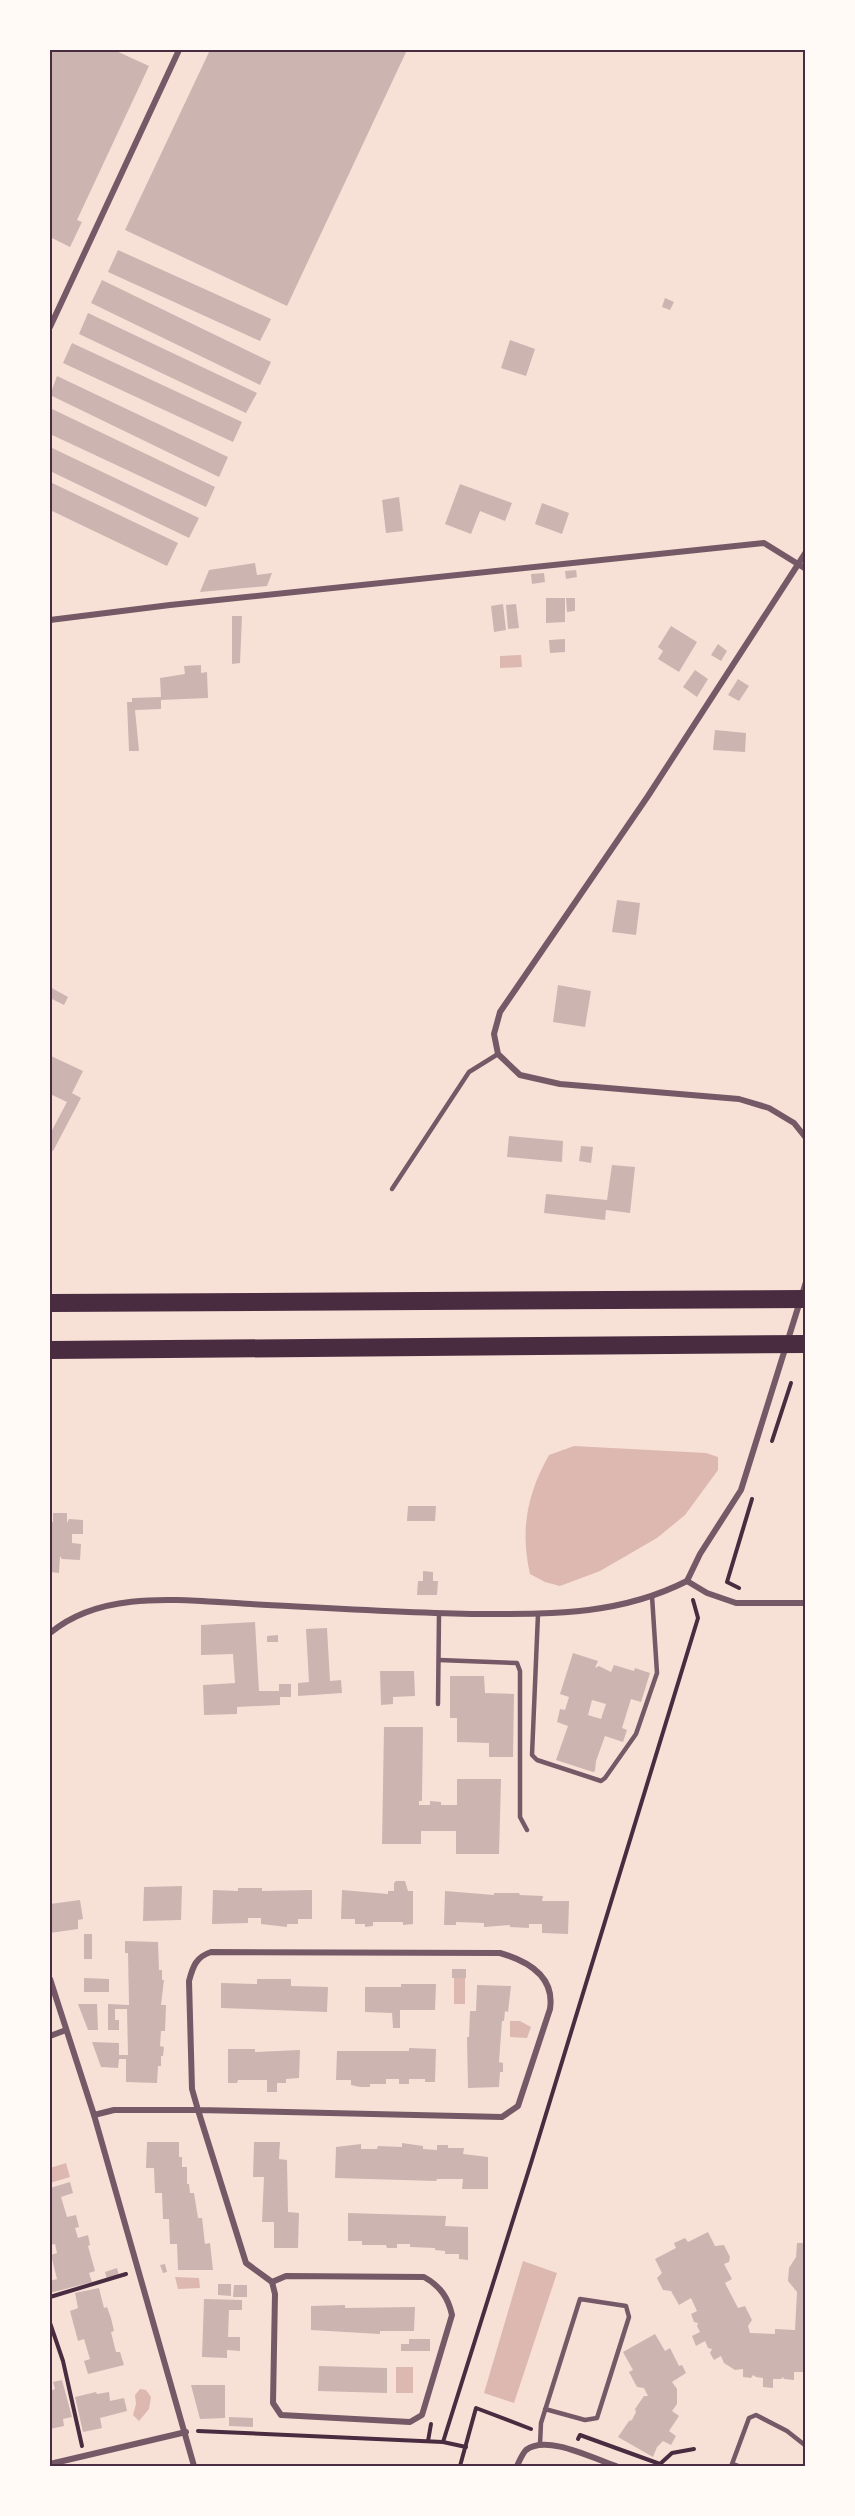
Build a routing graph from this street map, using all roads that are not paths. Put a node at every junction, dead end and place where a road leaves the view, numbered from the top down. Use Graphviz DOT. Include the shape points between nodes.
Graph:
graph roads {
  1 [pos="179,50"];
  2 [pos="50,327"];
  3 [pos="806,552"];
  4 [pos="799,563"];
  5 [pos="806,568"];
  6 [pos="50,620"];
  7 [pos="498,1054"];
  8 [pos="806,1138"];
  9 [pos="392,1189"];
  10 [pos="806,1282"];
  11 [pos="806,1299"];
  12 [pos="50,1303"];
  13 [pos="806,1344"];
  14 [pos="50,1350"];
  15 [pos="687,1581"];
  16 [pos="652,1596"];
  17 [pos="806,1603"];
  18 [pos="439,1614"];
  19 [pos="538,1614"];
  20 [pos="50,1633"];
  21 [pos="439,1660"];
  22 [pos="438,1704"];
  23 [pos="527,1830"];
  24 [pos="50,1979"];
  25 [pos="66,2030"];
  26 [pos="50,2036"];
  27 [pos="198,2110"];
  28 [pos="94,2115"];
  29 [pos="272,2282"];
  30 [pos="546,2409"];
  31 [pos="186,2432"];
  32 [pos="540,2444"];
  33 [pos="806,2446"];
  34 [pos="73,2458"];
  35 [pos="50,2464"];
  36 [pos="75,2466"];
  37 [pos="194,2466"];
  38 [pos="517,2466"];
  39 [pos="616,2466"];
  40 [pos="738,2466"];
  1 -- 2 [label="street"];
  3 -- 4 [label="street"];
  4 -- 5 [label="street"];
  4 -- 6 [label="street" via="764,543 170,604"];
  4 -- 7 [label="street" via="648,796 500,1012 494,1034"];
  7 -- 8 [label="street" via="520,1075 560,1084 739,1099 769,1108 794,1123"];
  7 -- 9 [label="lane" via="469,1072"];
  10 -- 15 [label="street" via="741,1490"];
  11 -- 12 [label="highway"];
  13 -- 14 [label="highway"];
  15 -- 16 [label="street"];
  15 -- 17 [label="street" via="736,1603"];
  16 -- 19 [label="street" via="607,1607"];
  16 -- 19 [label="lane" via="657,1673 636,1734 601,1781 532,1755"];
  18 -- 19 [label="street"];
  18 -- 20 [label="street" via="147,1601 83,1612"];
  18 -- 21 [label="lane"];
  21 -- 22 [label="lane"];
  21 -- 23 [label="lane" via="517,1663 520,1817"];
  24 -- 25 [label="street"];
  25 -- 26 [label="street"];
  25 -- 28 [label="street"];
  27 -- 27 [label="street" via="192,2089 189,1981 200,1956 211,1952 500,1953 534,1968 552,1995 518,2106 502,2117"];
  27 -- 28 [label="street" via="114,2110"];
  27 -- 29 [label="street" via="246,2264"];
  28 -- 31 [label="street"];
  29 -- 29 [label="street" via="286,2276 424,2277 439,2285 452,2315 422,2415 410,2422 281,2415 273,2403"];
  30 -- 30 [label="lane" via="580,2299 626,2306 629,2317 597,2418 585,2420"];
  30 -- 32 [label="lane"];
  31 -- 34 [label="street"];
  31 -- 37 [label="street"];
  32 -- 38 [label="street" via="526,2451"];
  32 -- 39 [label="street" via="566,2448"];
  33 -- 40 [label="lane" via="756,2415 749,2418 732,2464"];
  34 -- 35 [label="street"];
  34 -- 36 [label="street"];
}
